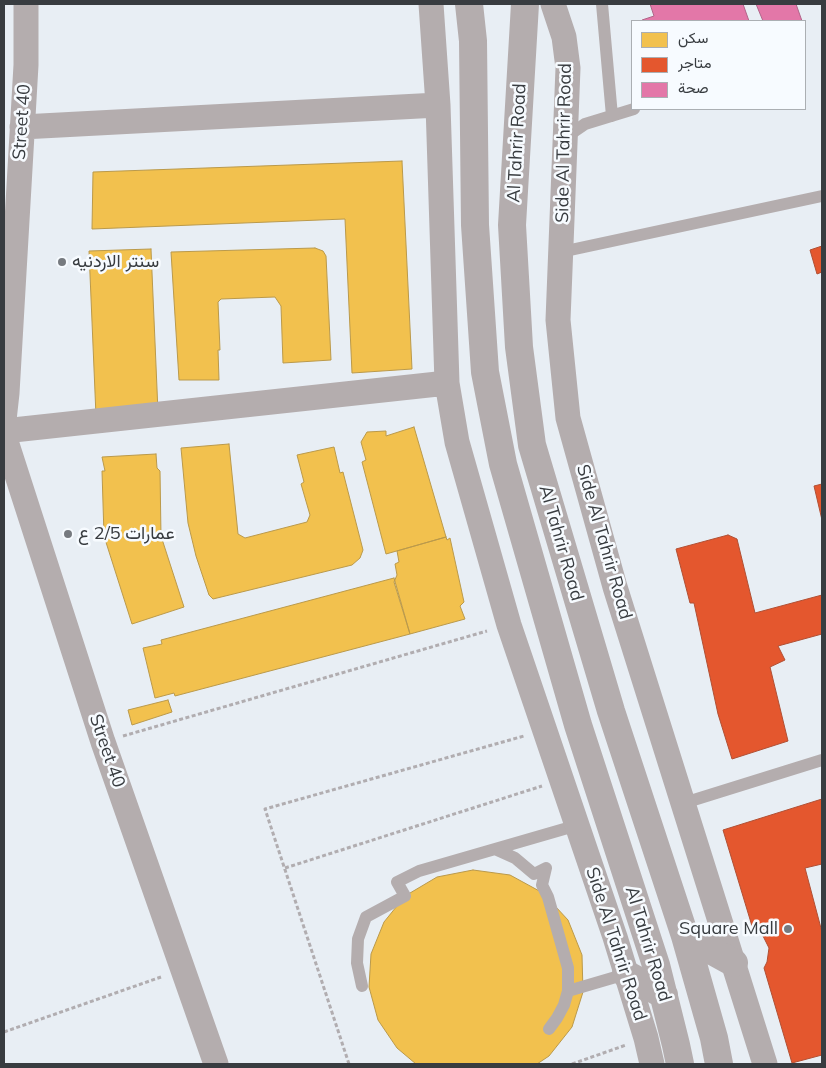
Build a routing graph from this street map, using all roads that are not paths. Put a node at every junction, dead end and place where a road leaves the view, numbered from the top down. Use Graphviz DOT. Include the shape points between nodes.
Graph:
graph roads {
  1 [pos="26,4"];
  2 [pos="431,4"];
  3 [pos="469,4"];
  4 [pos="525,4"];
  5 [pos="553,4"];
  6 [pos="602,4"];
  7 [pos="438,105"];
  8 [pos="631,110"];
  9 [pos="612,116"];
  10 [pos="22,127"];
  11 [pos="566,137"];
  12 [pos="822,196"];
  13 [pos="561,252"];
  14 [pos="447,383"];
  15 [pos="5,393"];
  16 [pos="4,420"];
  17 [pos="4,431"];
  18 [pos="4,435"];
  19 [pos="611,711"];
  20 [pos="578,725"];
  21 [pos="822,760"];
  22 [pos="638,796"];
  23 [pos="684,803"];
  24 [pos="607,812"];
  25 [pos="578,826"];
  26 [pos="495,849"];
  27 [pos="685,936"];
  28 [pos="734,963"];
  29 [pos="626,974"];
  30 [pos="362,986"];
  31 [pos="568,991"];
  32 [pos="664,995"];
  33 [pos="548,1029"];
  34 [pos="216,1064"];
  35 [pos="652,1064"];
  36 [pos="680,1064"];
  37 [pos="719,1064"];
  38 [pos="765,1064"];
  1 -- 10 [label="street, Street 40"];
  2 -- 7 [label="street, Side Al Tahrir Road"];
  3 -- 20 [label="street, Al Tahrir Road" via="473,41 475,225 485,372 503,464"];
  4 -- 19 [label="street, Al Tahrir Road" via="512,225 522,375 532,445"];
  5 -- 11 [label="street, Side Al Tahrir Road" via="564,37 568,68"];
  6 -- 9 [label="lane"];
  7 -- 10 [label="street"];
  7 -- 14 [label="street, Side Al Tahrir Road"];
  8 -- 9 [label="lane"];
  9 -- 11 [label="lane" via="585,124"];
  10 -- 15 [label="street, Street 40"];
  11 -- 13 [label="street, Side Al Tahrir Road"];
  12 -- 13 [label="lane"];
  13 -- 23 [label="street, Side Al Tahrir Road" via="558,320 568,418 615,587"];
  14 -- 17 [label="street"];
  14 -- 25 [label="street, Side Al Tahrir Road" via="458,442 510,625"];
  15 -- 16 [label="street, Street 40"];
  18 -- 34 [label="street, Street 40" via="103,742"];
  19 -- 20 [label="street" via="608,718 596,726"];
  19 -- 22 [label="street, Al Tahrir Road"];
  20 -- 24 [label="street, Al Tahrir Road"];
  21 -- 23 [label="lane"];
  22 -- 24 [label="street" via="626,791 614,794 606,804"];
  22 -- 27 [label="street, Al Tahrir Road"];
  23 -- 28 [label="street, Side Al Tahrir Road"];
  24 -- 32 [label="street, Al Tahrir Road"];
  25 -- 26 [label="lane"];
  25 -- 29 [label="street, Side Al Tahrir Road"];
  26 -- 30 [label="lane" via="419,871 398,882 405,896 366,917 358,939 357,962"];
  26 -- 31 [label="lane" via="515,858 534,874 546,868 542,885 568,968"];
  27 -- 28 [label="street"];
  27 -- 37 [label="street, Al Tahrir Road"];
  28 -- 38 [label="street, Side Al Tahrir Road"];
  29 -- 31 [label="lane"];
  29 -- 32 [label="street"];
  29 -- 35 [label="street, Side Al Tahrir Road"];
  31 -- 33 [label="lane" via="564,1005"];
  32 -- 36 [label="street, Al Tahrir Road"];
}
